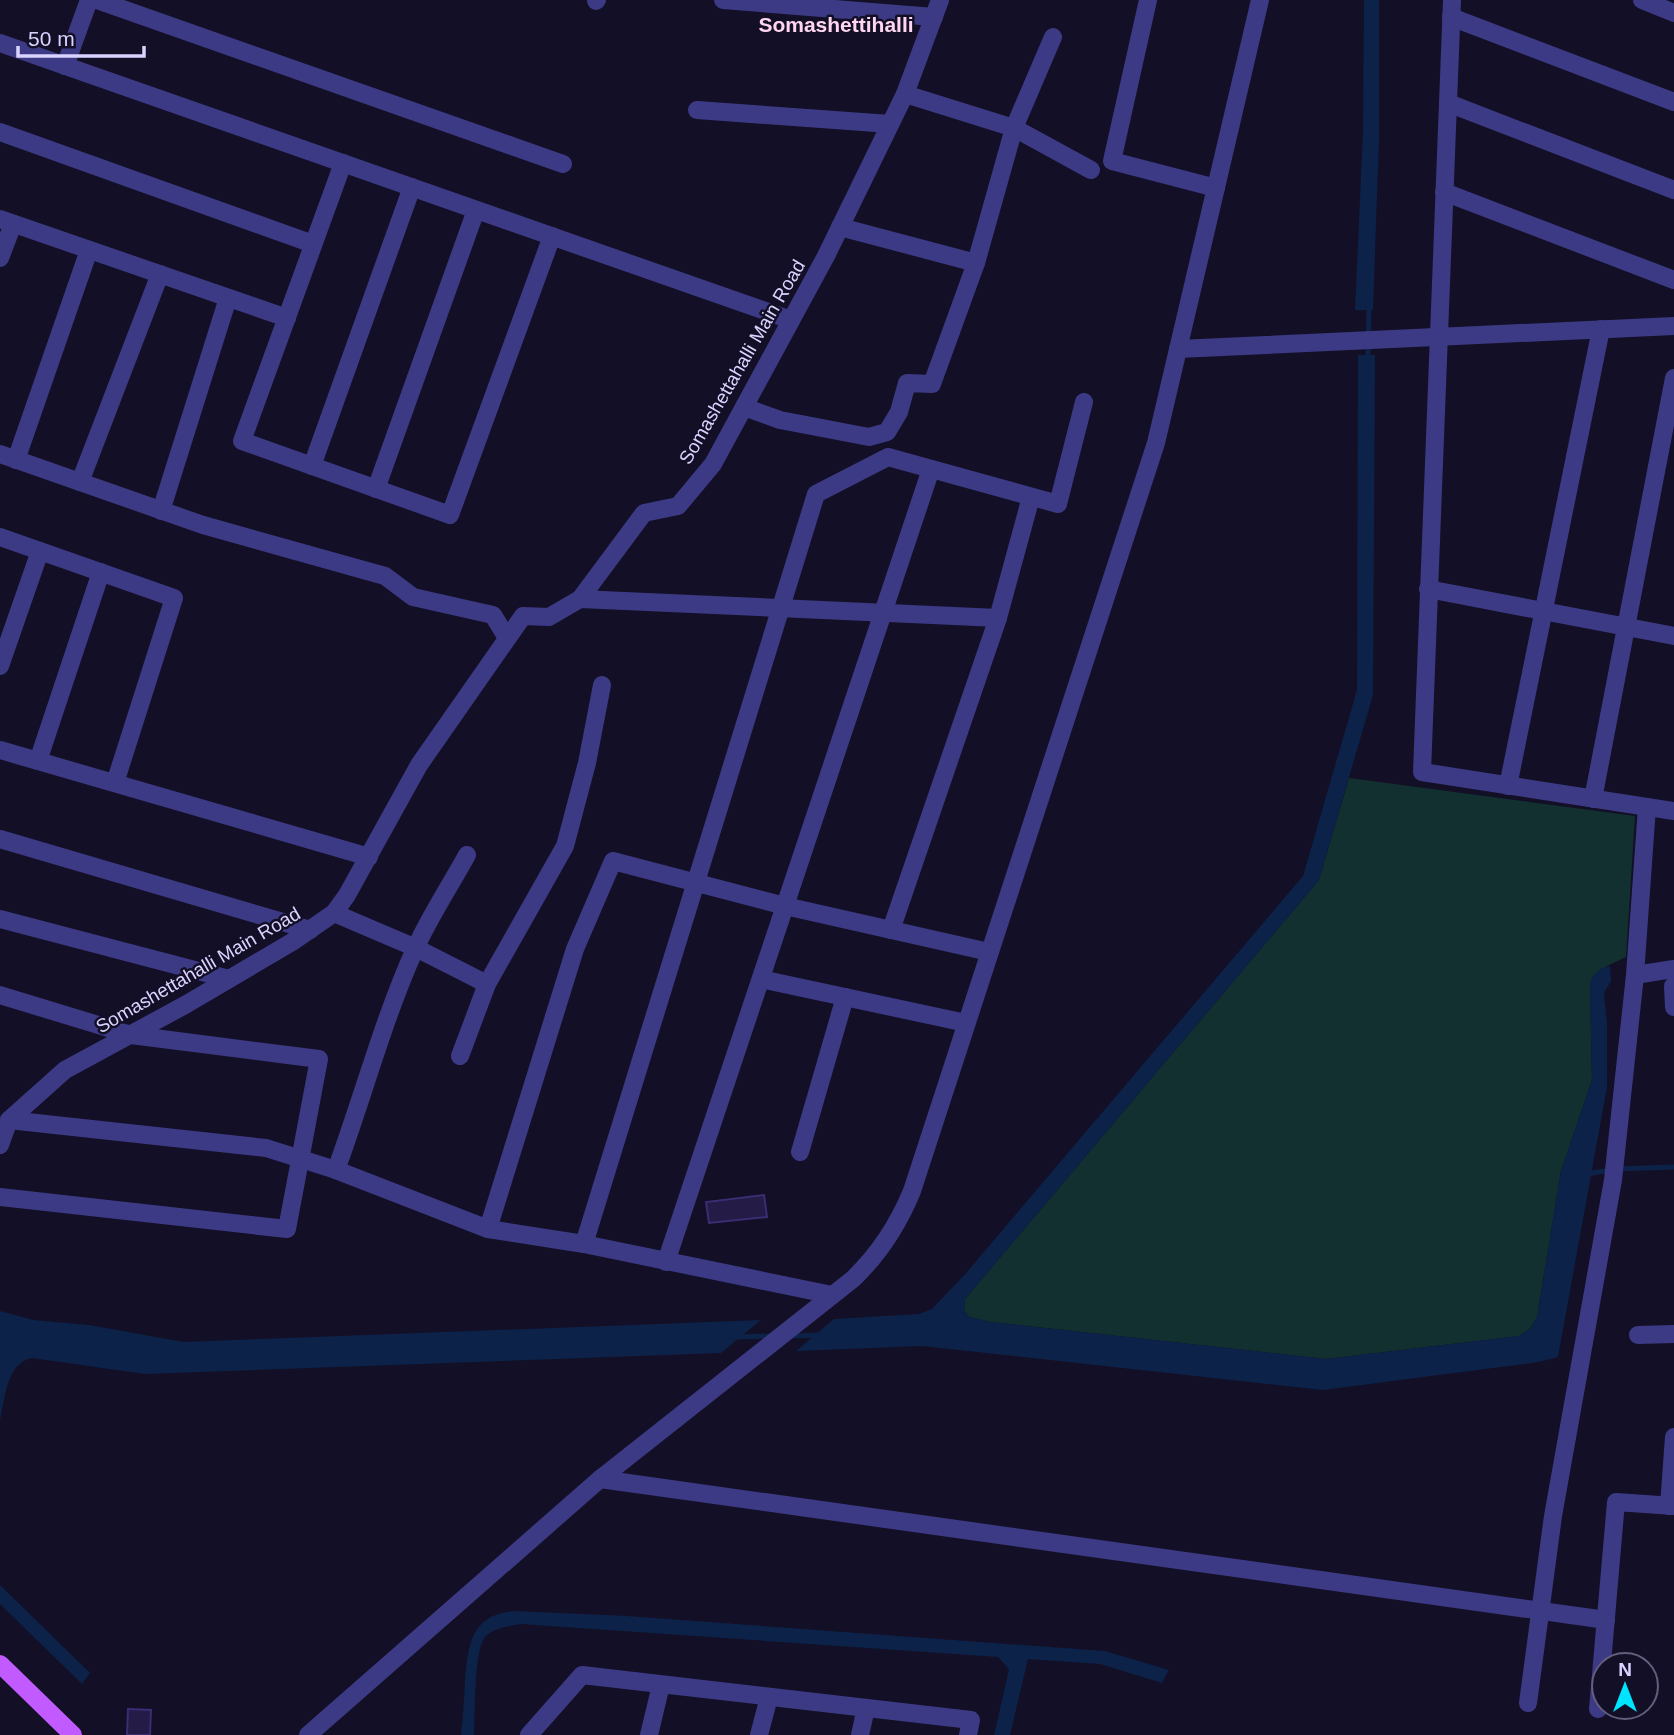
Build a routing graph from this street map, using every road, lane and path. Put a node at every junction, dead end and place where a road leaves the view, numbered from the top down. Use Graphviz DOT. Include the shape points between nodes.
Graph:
graph roads {
  1 [pos="89,0"];
  2 [pos="97,0"];
  3 [pos="723,0"];
  4 [pos="940,0"];
  5 [pos="1148,0"];
  6 [pos="1260,0"];
  7 [pos="1642,0"];
  8 [pos="803,3"];
  9 [pos="1452,8"];
  10 [pos="1674,13"];
  11 [pos="934,18"];
  12 [pos="1053,37"];
  13 [pos="0,43"];
  14 [pos="65,66"];
  15 [pos="905,94"];
  16 [pos="1674,102"];
  17 [pos="1448,103"];
  18 [pos="697,110"];
  19 [pos="890,124"];
  20 [pos="1014,128"];
  21 [pos="0,132"];
  22 [pos="343,163"];
  23 [pos="563,164"];
  24 [pos="1091,170"];
  25 [pos="412,187"];
  26 [pos="1216,188"];
  27 [pos="1674,190"];
  28 [pos="1444,192"];
  29 [pos="476,209"];
  30 [pos="6,221"];
  31 [pos="840,227"];
  32 [pos="552,236"];
  33 [pos="313,244"];
  34 [pos="89,250"];
  35 [pos="0,258"];
  36 [pos="976,262"];
  37 [pos="160,274"];
  38 [pos="1674,280"];
  39 [pos="228,298"];
  40 [pos="287,318"];
  41 [pos="791,320"];
  42 [pos="1674,326"];
  43 [pos="1601,329"];
  44 [pos="1438,337"];
  45 [pos="1178,349"];
  46 [pos="1674,377"];
  47 [pos="1084,402"];
  48 [pos="744,407"];
  49 [pos="8,457"];
  50 [pos="312,466"];
  51 [pos="931,469"];
  52 [pos="80,482"];
  53 [pos="376,489"];
  54 [pos="1031,497"];
  55 [pos="161,511"];
  56 [pos="0,537"];
  57 [pos="40,551"];
  58 [pos="101,572"];
  59 [pos="1428,589"];
  60 [pos="580,599"];
  61 [pos="780,608"];
  62 [pos="1544,611"];
  63 [pos="883,613"];
  64 [pos="998,618"];
  65 [pos="1626,627"];
  66 [pos="1674,636"];
  67 [pos="507,638"];
  68 [pos="0,666"];
  69 [pos="602,685"];
  70 [pos="0,750"];
  71 [pos="38,761"];
  72 [pos="115,783"];
  73 [pos="1508,786"];
  74 [pos="1593,799"];
  75 [pos="1647,807"];
  76 [pos="1674,811"];
  77 [pos="0,839"];
  78 [pos="467,855"];
  79 [pos="369,857"];
  80 [pos="694,882"];
  81 [pos="785,906"];
  82 [pos="334,913"];
  83 [pos="0,919"];
  84 [pos="310,930"];
  85 [pos="891,930"];
  86 [pos="416,948"];
  87 [pos="989,952"];
  88 [pos="1635,975"];
  89 [pos="1673,978"];
  90 [pos="229,979"];
  91 [pos="761,979"];
  92 [pos="486,984"];
  93 [pos="0,995"];
  94 [pos="845,997"];
  95 [pos="1674,1007"];
  96 [pos="966,1023"];
  97 [pos="131,1035"];
  98 [pos="460,1056"];
  99 [pos="9,1120"];
  100 [pos="0,1145"];
  101 [pos="800,1152"];
  102 [pos="336,1170"];
  103 [pos="0,1197"];
  104 [pos="488,1229"];
  105 [pos="584,1244"];
  106 [pos="666,1262"];
  107 [pos="832,1295"];
  108 [pos="1674,1334"];
  109 [pos="1638,1335"];
  110 [pos="1674,1437"];
  111 [pos="600,1479"];
  112 [pos="1672,1506"];
  113 [pos="1540,1610"];
  114 [pos="1606,1620"];
  115 [pos="1603,1651"];
  116 [pos="0,1664"];
  117 [pos="661,1685"];
  118 [pos="769,1697"];
  119 [pos="1528,1703"];
  120 [pos="866,1708"];
  121 [pos="547,1715"];
  122 [pos="73,1735"];
  123 [pos="308,1735"];
  124 [pos="529,1735"];
  125 [pos="543,1735"];
  126 [pos="649,1735"];
  127 [pos="760,1735"];
  128 [pos="859,1735"];
  129 [pos="968,1735"];
  1 -- 14 [label="street"];
  2 -- 23 [label="street"];
  3 -- 8 [label="street"];
  4 -- 11 [label="street, Somashettahalli Main Road"];
  5 -- 26 [label="street" via="1112,161"];
  6 -- 26 [label="street"];
  7 -- 10 [label="street"];
  8 -- 11 [label="street"];
  9 -- 16 [label="street"];
  9 -- 17 [label="street"];
  11 -- 15 [label="street, Somashettahalli Main Road"];
  12 -- 20 [label="street"];
  13 -- 14 [label="street"];
  14 -- 22 [label="street"];
  15 -- 19 [label="street, Somashettahalli Main Road"];
  15 -- 20 [label="street"];
  17 -- 27 [label="street"];
  17 -- 28 [label="street"];
  18 -- 19 [label="street"];
  19 -- 31 [label="street, Somashettahalli Main Road"];
  20 -- 24 [label="street"];
  20 -- 36 [label="street"];
  21 -- 33 [label="street"];
  22 -- 25 [label="street"];
  22 -- 33 [label="street"];
  25 -- 29 [label="street"];
  25 -- 50 [label="street"];
  26 -- 45 [label="street"];
  28 -- 38 [label="street"];
  28 -- 44 [label="street"];
  29 -- 32 [label="street"];
  29 -- 53 [label="street"];
  30 -- 34 [label="street"];
  30 -- 35 [label="street"];
  31 -- 36 [label="street"];
  31 -- 41 [label="street, Somashettahalli Main Road"];
  32 -- 41 [label="street"];
  32 -- 53 [label="street" via="450,515"];
  33 -- 40 [label="street"];
  34 -- 37 [label="street"];
  34 -- 49 [label="street"];
  36 -- 48 [label="street" via="932,384 907,383 899,412 887,432 870,437 780,420"];
  37 -- 39 [label="street"];
  37 -- 52 [label="street"];
  39 -- 40 [label="street"];
  39 -- 55 [label="street"];
  40 -- 50 [label="street" via="242,441"];
  41 -- 48 [label="street, Somashettahalli Main Road"];
  42 -- 43 [label="street"];
  43 -- 44 [label="street"];
  43 -- 62 [label="street"];
  44 -- 45 [label="street"];
  44 -- 59 [label="street"];
  45 -- 87 [label="street" via="1156,443"];
  46 -- 65 [label="street"];
  47 -- 54 [label="street" via="1058,504"];
  48 -- 60 [label="street, Somashettahalli Main Road" via="713,464 678,506 643,513"];
  49 -- 52 [label="street"];
  50 -- 53 [label="street"];
  51 -- 54 [label="street"];
  51 -- 61 [label="street" via="888,457 816,494"];
  51 -- 63 [label="street"];
  52 -- 55 [label="street"];
  54 -- 64 [label="street"];
  55 -- 67 [label="street" via="385,576 413,597 493,615"];
  56 -- 57 [label="street"];
  57 -- 58 [label="street"];
  57 -- 68 [label="street"];
  58 -- 71 [label="street"];
  58 -- 72 [label="street" via="174,598"];
  59 -- 62 [label="street"];
  59 -- 73 [label="street" via="1422,772"];
  60 -- 61 [label="street"];
  60 -- 67 [label="street, Somashettahalli Main Road" via="549,617 523,616"];
  61 -- 63 [label="street"];
  61 -- 80 [label="street"];
  62 -- 65 [label="street"];
  62 -- 73 [label="street"];
  63 -- 64 [label="street"];
  63 -- 81 [label="street"];
  64 -- 85 [label="street"];
  65 -- 66 [label="street"];
  65 -- 74 [label="street"];
  67 -- 79 [label="street, Somashettahalli Main Road" via="419,765"];
  69 -- 92 [label="street" via="565,846"];
  70 -- 71 [label="street"];
  71 -- 72 [label="street"];
  72 -- 79 [label="street"];
  73 -- 74 [label="street"];
  74 -- 75 [label="street"];
  75 -- 76 [label="street"];
  75 -- 88 [label="street"];
  77 -- 84 [label="street"];
  78 -- 86 [label="street"];
  79 -- 82 [label="street, Somashettahalli Main Road"];
  80 -- 81 [label="street"];
  80 -- 104 [label="street" via="613,861 575,948"];
  80 -- 105 [label="street"];
  81 -- 85 [label="street"];
  81 -- 91 [label="street"];
  82 -- 84 [label="street, Somashettahalli Main Road"];
  82 -- 86 [label="street"];
  83 -- 90 [label="street"];
  84 -- 90 [label="street, Somashettahalli Main Road"];
  85 -- 87 [label="street"];
  86 -- 92 [label="street"];
  86 -- 102 [label="street"];
  87 -- 96 [label="street"];
  88 -- 89 [label="street"];
  88 -- 113 [label="street" via="1613,1180"];
  89 -- 95 [label="street"];
  90 -- 97 [label="street, Somashettahalli Main Road"];
  91 -- 94 [label="street"];
  91 -- 106 [label="street"];
  92 -- 98 [label="street"];
  93 -- 97 [label="street"];
  94 -- 96 [label="street"];
  94 -- 101 [label="street"];
  96 -- 107 [label="street" via="905,1209 876,1256"];
  97 -- 99 [label="street, Somashettahalli Main Road" via="65,1070"];
  97 -- 103 [label="street" via="319,1059 287,1229"];
  99 -- 100 [label="street, Somashettahalli Main Road"];
  99 -- 102 [label="street" via="266,1148"];
  102 -- 104 [label="street"];
  104 -- 105 [label="street"];
  105 -- 106 [label="street"];
  106 -- 107 [label="street"];
  107 -- 111 [label="street"];
  108 -- 109 [label="street"];
  110 -- 112 [label="street"];
  111 -- 113 [label="street"];
  111 -- 123 [label="street"];
  112 -- 114 [label="street" via="1616,1502"];
  113 -- 114 [label="street"];
  113 -- 119 [label="street"];
  114 -- 115 [label="street"];
  116 -- 122 [label="main road"];
  117 -- 118 [label="street"];
  117 -- 121 [label="street" via="582,1675"];
  117 -- 126 [label="street"];
  118 -- 120 [label="street"];
  118 -- 127 [label="street"];
  120 -- 128 [label="street"];
  120 -- 129 [label="street" via="971,1720"];
  121 -- 124 [label="street"];
  121 -- 125 [label="street"];
}
